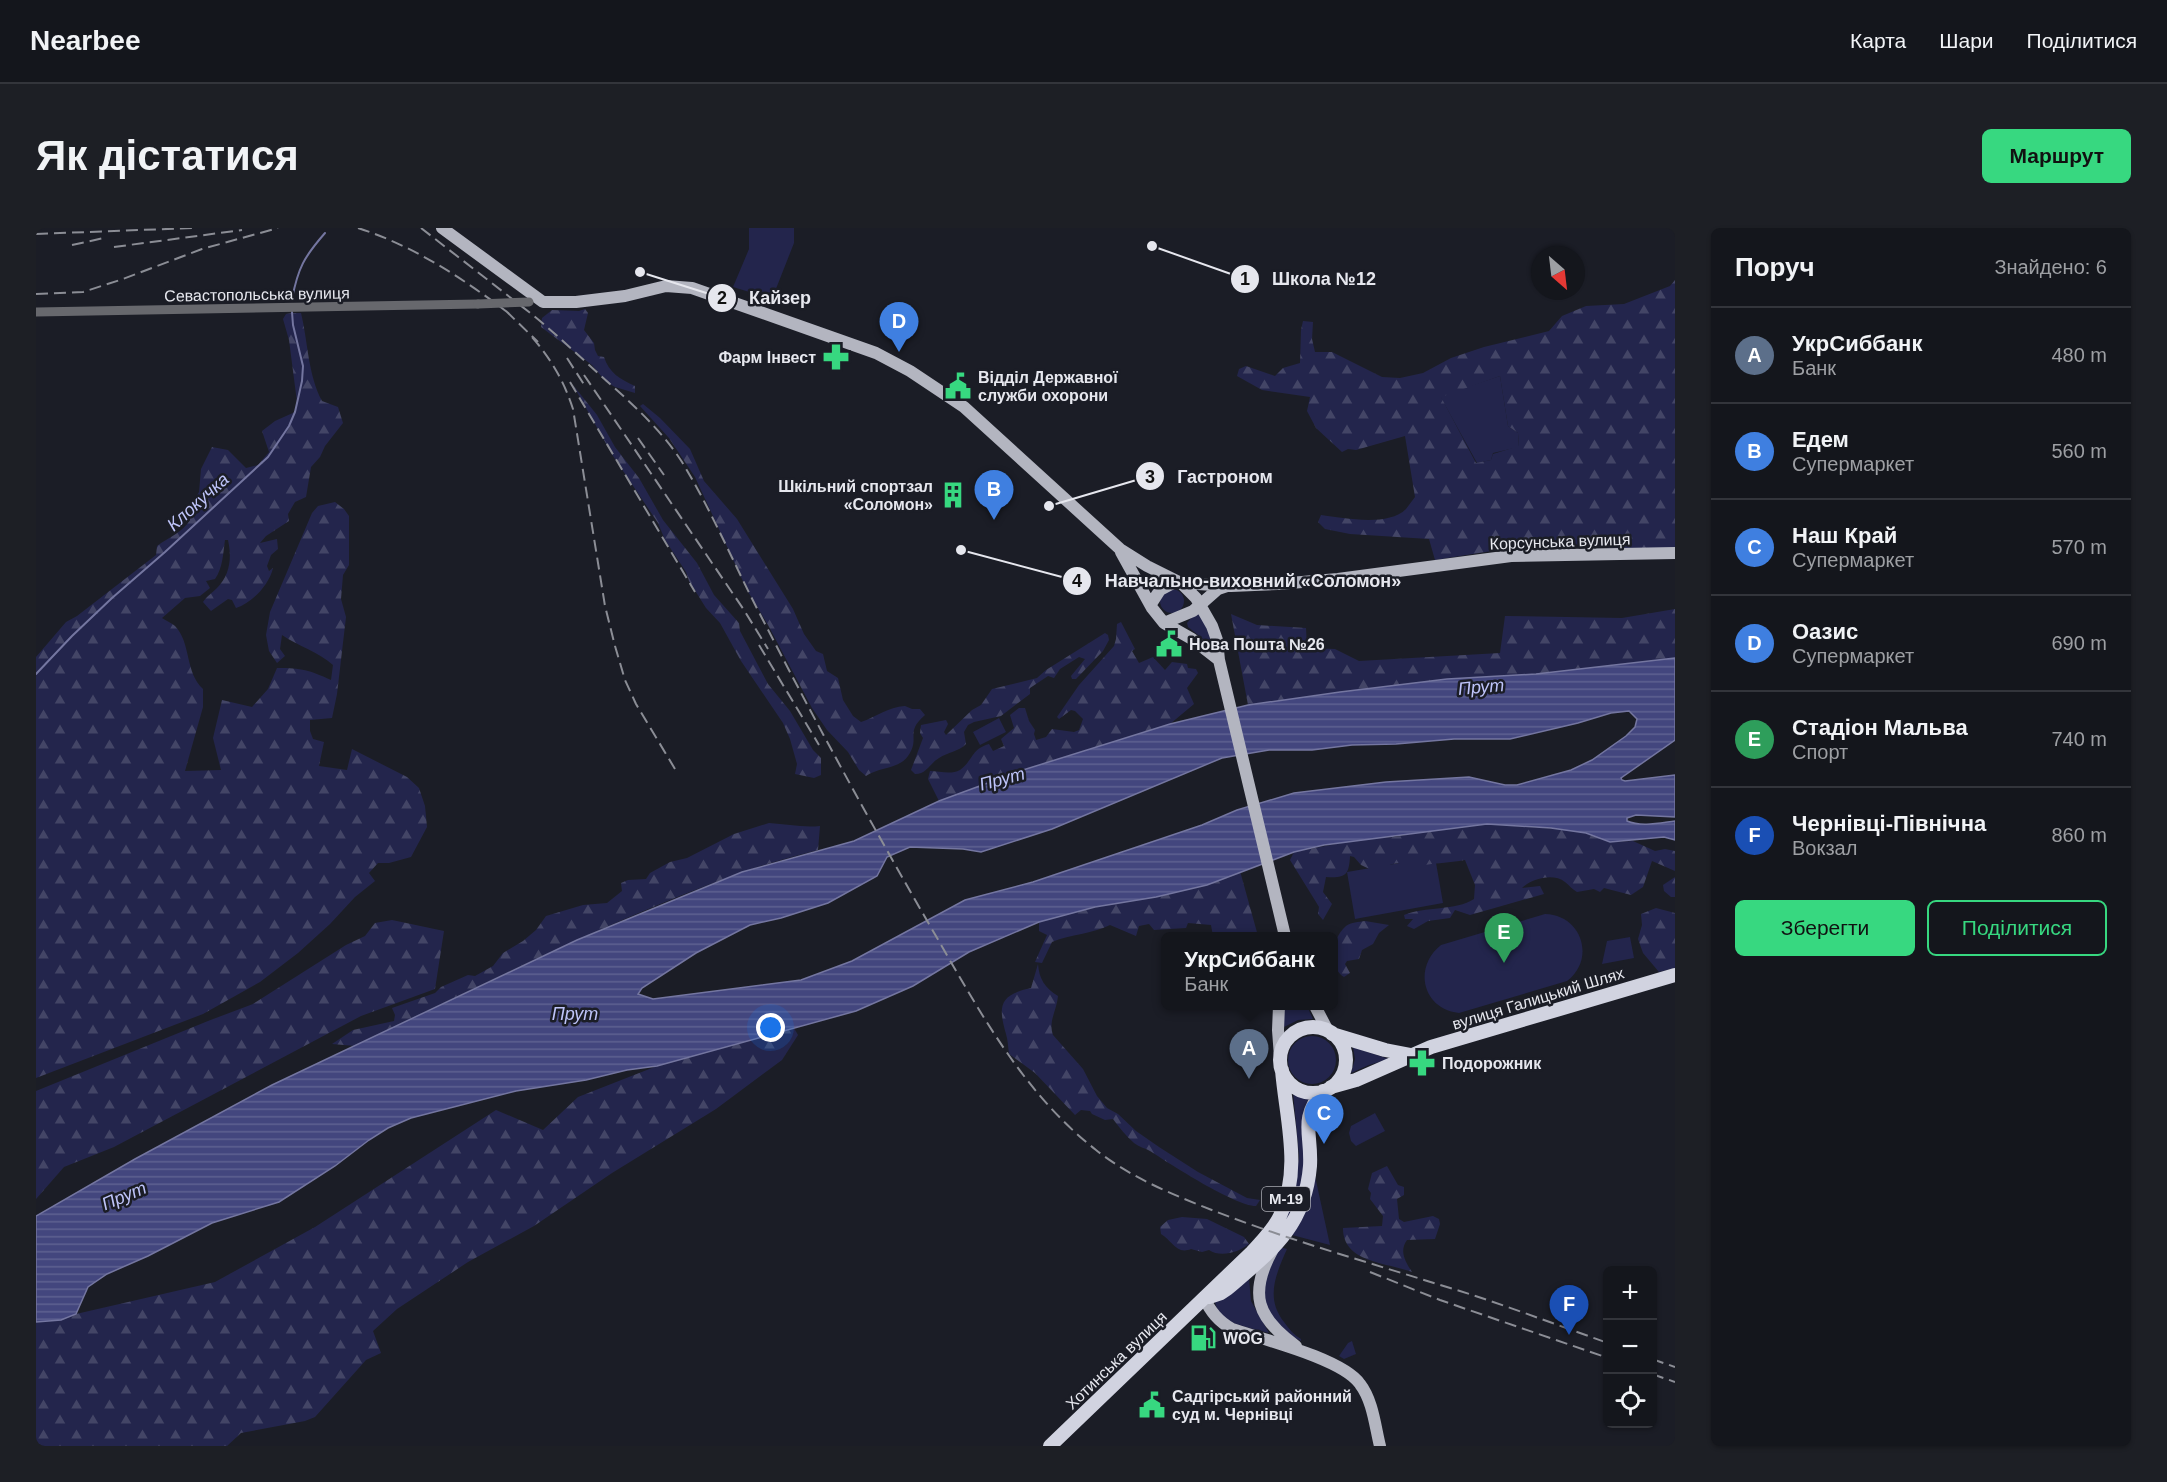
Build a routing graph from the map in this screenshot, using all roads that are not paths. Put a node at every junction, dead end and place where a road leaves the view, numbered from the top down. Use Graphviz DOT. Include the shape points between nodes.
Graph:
graph roads {
  1 [pos="442,228"];
  2 [pos="543,302"];
  3 [pos="36,312"];
  4 [pos="1120,549"];
  5 [pos="1675,553"];
  6 [pos="1179,582"];
  7 [pos="1231,586"];
  8 [pos="1151,604"];
  9 [pos="1201,604"];
  10 [pos="1164,623"];
  11 [pos="1218,660"];
  12 [pos="1284,932"];
  13 [pos="1675,975"];
  14 [pos="1279,1010"];
  15 [pos="1319,1010"];
  16 [pos="1330,1032"];
  17 [pos="1411,1055"];
  18 [pos="1281,1064"];
  19 [pos="1327,1089"];
  20 [pos="1272,1249"];
  21 [pos="1204,1298"];
  22 [pos="1307,1354"];
  23 [pos="1050,1446"];
  24 [pos="1380,1446"];
  1 -- 2 [label="main road"];
  2 -- 3 [label="street, Севастопольська вулиця, bridge"];
  2 -- 4 [label="main road" via="625,296 666,286 692,288 876,353 964,407"];
  4 -- 6 [label="main road"];
  4 -- 8 [label="main road"];
  5 -- 7 [label="main road, Корсунська вулиця" via="1511,556 1338,579"];
  6 -- 7 [label="main road, Корсунська вулиця"];
  6 -- 8 [label="main road" via="1160,590"];
  6 -- 9 [label="main road"];
  7 -- 9 [label="main road, Корсунська вулиця" via="1218,589"];
  8 -- 10 [label="main road"];
  9 -- 10 [label="main road, Корсунська вулиця"];
  9 -- 11 [label="main road" via="1217,640"];
  10 -- 11 [label="main road"];
  11 -- 12 [label="main road"];
  13 -- 17 [label="highway, вулиця Галицький Шлях"];
  14 -- 18 [label="main road, Хотинська вулиця"];
  15 -- 16 [label="main road"];
  16 -- 17 [label="highway, вулиця Галицький Шлях"];
  16 -- 18 [label="highway" via="1308,1027 1295,1033 1285,1043"];
  16 -- 19 [label="highway, М-19" via="1343,1047 1345,1058 1342,1074"];
  17 -- 19 [label="highway, вулиця Галицький Шлях"];
  18 -- 19 [label="highway" via="1289,1082 1300,1090"];
  18 -- 21 [label="highway, Хотинська вулиця / М-19" via="1292,1154 1286,1200 1274,1226"];
  19 -- 20 [label="highway, М-19" via="1308,1117 1310,1166 1301,1200 1288,1231"];
  20 -- 21 [label="highway, Хотинська вулиця / М-19" via="1221,1293"];
  20 -- 22 [label="main road" via="1261,1280 1260,1303 1273,1327"];
  21 -- 22 [label="main road" via="1214,1315 1232,1329"];
  21 -- 23 [label="highway, Хотинська вулиця / М-19"];
  22 -- 24 [label="main road" via="1345,1370 1360,1383"];
}
